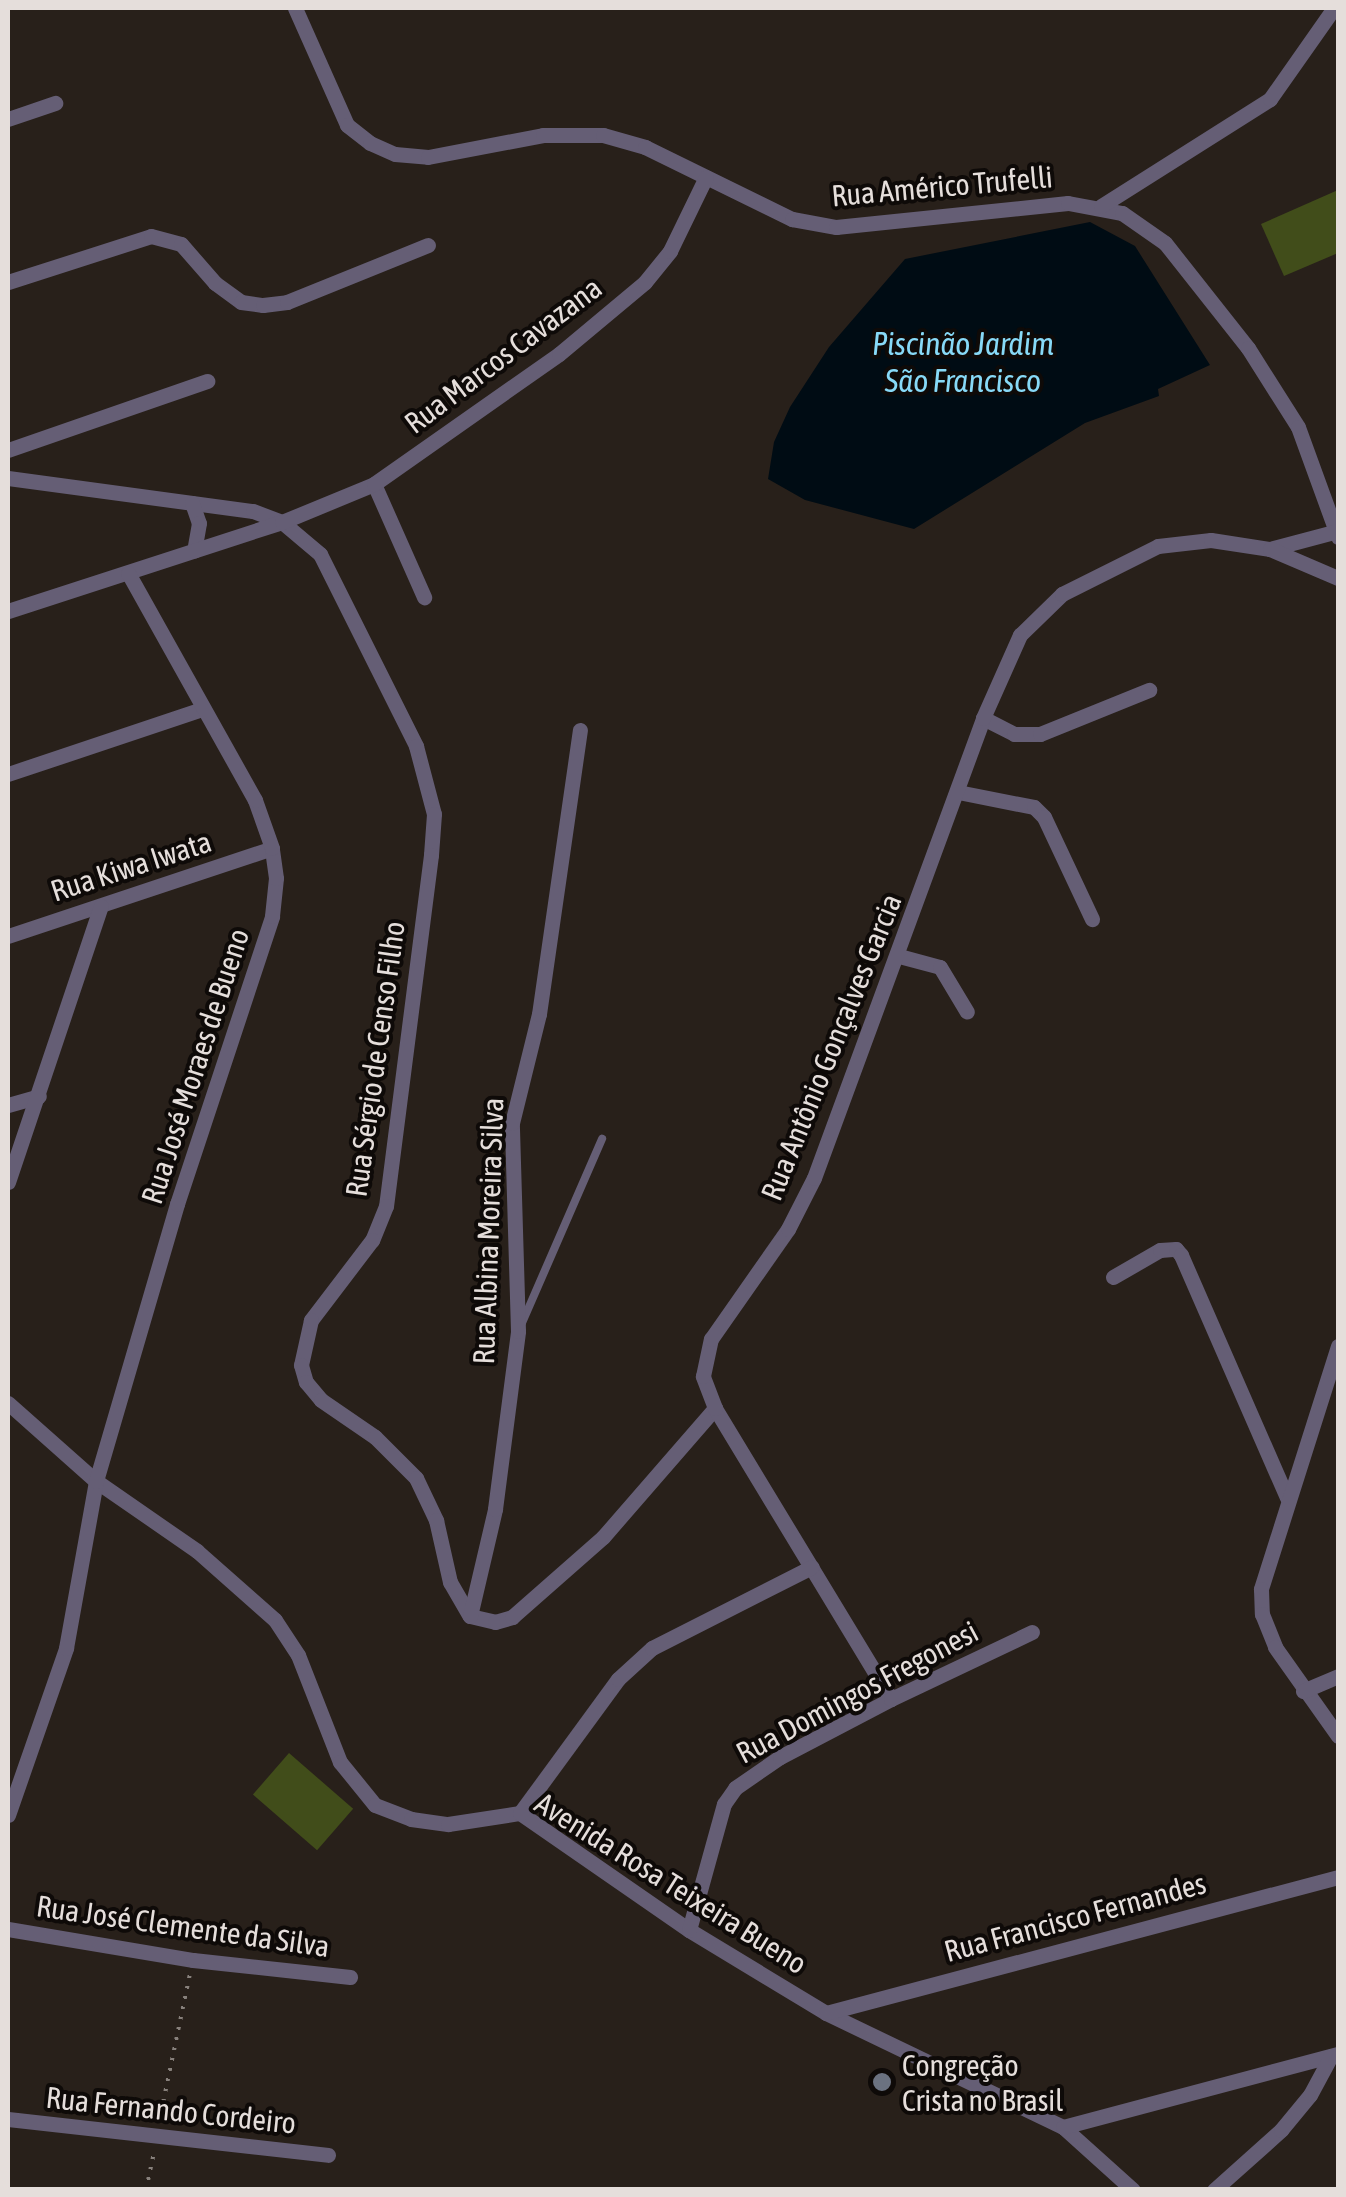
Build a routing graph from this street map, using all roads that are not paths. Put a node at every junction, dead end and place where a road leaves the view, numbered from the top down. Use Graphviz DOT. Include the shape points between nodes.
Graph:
graph roads {
  1 [pos="294,8"];
  2 [pos="1334,8"];
  3 [pos="55,103"];
  4 [pos="8,119"];
  5 [pos="706,177"];
  6 [pos="1101,206"];
  7 [pos="428,245"];
  8 [pos="8,282"];
  9 [pos="207,381"];
  10 [pos="8,450"];
  11 [pos="8,478"];
  12 [pos="374,484"];
  13 [pos="192,503"];
  14 [pos="282,522"];
  15 [pos="1338,534"];
  16 [pos="1270,550"];
  17 [pos="194,552"];
  18 [pos="128,573"];
  19 [pos="1338,578"];
  20 [pos="424,597"];
  21 [pos="8,612"];
  22 [pos="1149,690"];
  23 [pos="202,709"];
  24 [pos="983,718"];
  25 [pos="580,730"];
  26 [pos="8,774"];
  27 [pos="958,792"];
  28 [pos="272,848"];
  29 [pos="101,906"];
  30 [pos="1092,919"];
  31 [pos="8,936"];
  32 [pos="899,956"];
  33 [pos="967,1012"];
  34 [pos="39,1096"];
  35 [pos="8,1105"];
  36 [pos="602,1139"];
  37 [pos="8,1182"];
  38 [pos="1114,1278"];
  39 [pos="518,1331"];
  40 [pos="1338,1346"];
  41 [pos="8,1403"];
  42 [pos="716,1408"];
  43 [pos="96,1482"];
  44 [pos="1288,1498"];
  45 [pos="812,1566"];
  46 [pos="470,1616"];
  47 [pos="1032,1632"];
  48 [pos="1338,1676"];
  49 [pos="1304,1691"];
  50 [pos="891,1698"];
  51 [pos="1338,1736"];
  52 [pos="520,1813"];
  53 [pos="8,1815"];
  54 [pos="1338,1877"];
  55 [pos="8,1929"];
  56 [pos="690,1930"];
  57 [pos="350,1977"];
  58 [pos="826,2013"];
  59 [pos="1334,2055"];
  60 [pos="8,2119"];
  61 [pos="1063,2128"];
  62 [pos="328,2155"];
  63 [pos="1133,2190"];
  64 [pos="1214,2190"];
  1 -- 5 [label="street, Rua Américo Trufelli" via="347,125 395,154 428,157 543,134 603,135"];
  2 -- 6 [label="street" via="1270,99"];
  3 -- 4 [label="street"];
  5 -- 6 [label="street, Rua Américo Trufelli" via="792,220 836,228 1068,202"];
  5 -- 12 [label="street, Rua Marcos Cavazana" via="670,251 646,282 559,354"];
  6 -- 15 [label="street, Rua Américo Trufelli" via="1165,242 1248,348 1298,427"];
  7 -- 8 [label="street" via="287,302 263,305 241,302 180,244 151,236"];
  9 -- 10 [label="street"];
  11 -- 13 [label="street, Rua Sérgio de Censo Filho"];
  12 -- 14 [label="street, Rua Marcos Cavazana"];
  12 -- 20 [label="street"];
  13 -- 14 [label="street, Rua Sérgio de Censo Filho"];
  13 -- 17 [label="street" via="199,523"];
  14 -- 17 [label="street, Rua Marcos Cavazana"];
  14 -- 46 [label="street, Rua Sérgio de Censo Filho" via="320,554 416,746 434,814 386,1206 372,1240 312,1320 301,1365 321,1400 375,1437 416,1478 436,1520 450,1582"];
  15 -- 16 [label="street, Rua Antônio Gonçalves Garcia"];
  16 -- 19 [label="street, Rua Antônio Gonçalves Garcia"];
  16 -- 24 [label="street, Rua Antônio Gonçalves Garcia" via="1211,540 1158,546 1062,594 1020,635"];
  17 -- 18 [label="street, Rua Marcos Cavazana"];
  18 -- 21 [label="street, Rua Marcos Cavazana"];
  18 -- 23 [label="street, Rua José Moraes de Bueno"];
  22 -- 24 [label="street" via="1040,734 1014,734"];
  23 -- 26 [label="street"];
  23 -- 28 [label="street, Rua José Moraes de Bueno" via="256,800"];
  24 -- 27 [label="street, Rua Antônio Gonçalves Garcia"];
  25 -- 39 [label="street, Rua Albina Moreira Silva" via="539,1014 512,1123"];
  27 -- 30 [label="street" via="1034,807"];
  27 -- 32 [label="street, Rua Antônio Gonçalves Garcia"];
  28 -- 29 [label="street, Rua Kiwa Iwata"];
  28 -- 43 [label="street, Rua José Moraes de Bueno" via="274,897 262,959 177,1204"];
  29 -- 31 [label="street, Rua Kiwa Iwata"];
  29 -- 34 [label="street"];
  32 -- 33 [label="street" via="940,967"];
  32 -- 42 [label="street, Rua Antônio Gonçalves Garcia" via="814,1178 788,1230 711,1340 704,1376"];
  34 -- 35 [label="street"];
  34 -- 37 [label="street"];
  36 -- 39 [label="lane"];
  38 -- 44 [label="street" via="1160,1250 1181,1254"];
  39 -- 46 [label="street, Rua Albina Moreira Silva" via="495,1509"];
  40 -- 44 [label="street"];
  41 -- 43 [label="street, Avenida Rosa Teixeira Bueno"];
  42 -- 45 [label="street, Rua Antônio Gonçalves Garcia"];
  42 -- 46 [label="street" via="603,1537 512,1617 495,1622"];
  43 -- 52 [label="street, Avenida Rosa Teixeira Bueno" via="197,1551 276,1620 298,1655 340,1762 375,1805 448,1824"];
  43 -- 53 [label="street, Rua José Moraes de Bueno" via="66,1648"];
  44 -- 49 [label="street" via="1266,1563 1262,1614 1274,1647"];
  45 -- 50 [label="street, Rua Antônio Gonçalves Garcia"];
  45 -- 52 [label="street" via="652,1648 618,1679"];
  47 -- 50 [label="street, Rua Domingos Fregonesi"];
  48 -- 49 [label="street"];
  49 -- 51 [label="street"];
  50 -- 56 [label="street, Rua Domingos Fregonesi" via="735,1788 724,1804"];
  52 -- 56 [label="street, Avenida Rosa Teixeira Bueno"];
  54 -- 58 [label="street, Rua Francisco Fernandes"];
  55 -- 57 [label="street, Rua José Clemente da Silva"];
  56 -- 58 [label="street, Avenida Rosa Teixeira Bueno"];
  58 -- 61 [label="street, Avenida Rosa Teixeira Bueno"];
  59 -- 61 [label="street"];
  59 -- 64 [label="street" via="1281,2130"];
  60 -- 62 [label="street, Rua Fernando Cordeiro"];
  61 -- 63 [label="street, Avenida Rosa Teixeira Bueno"];
}
